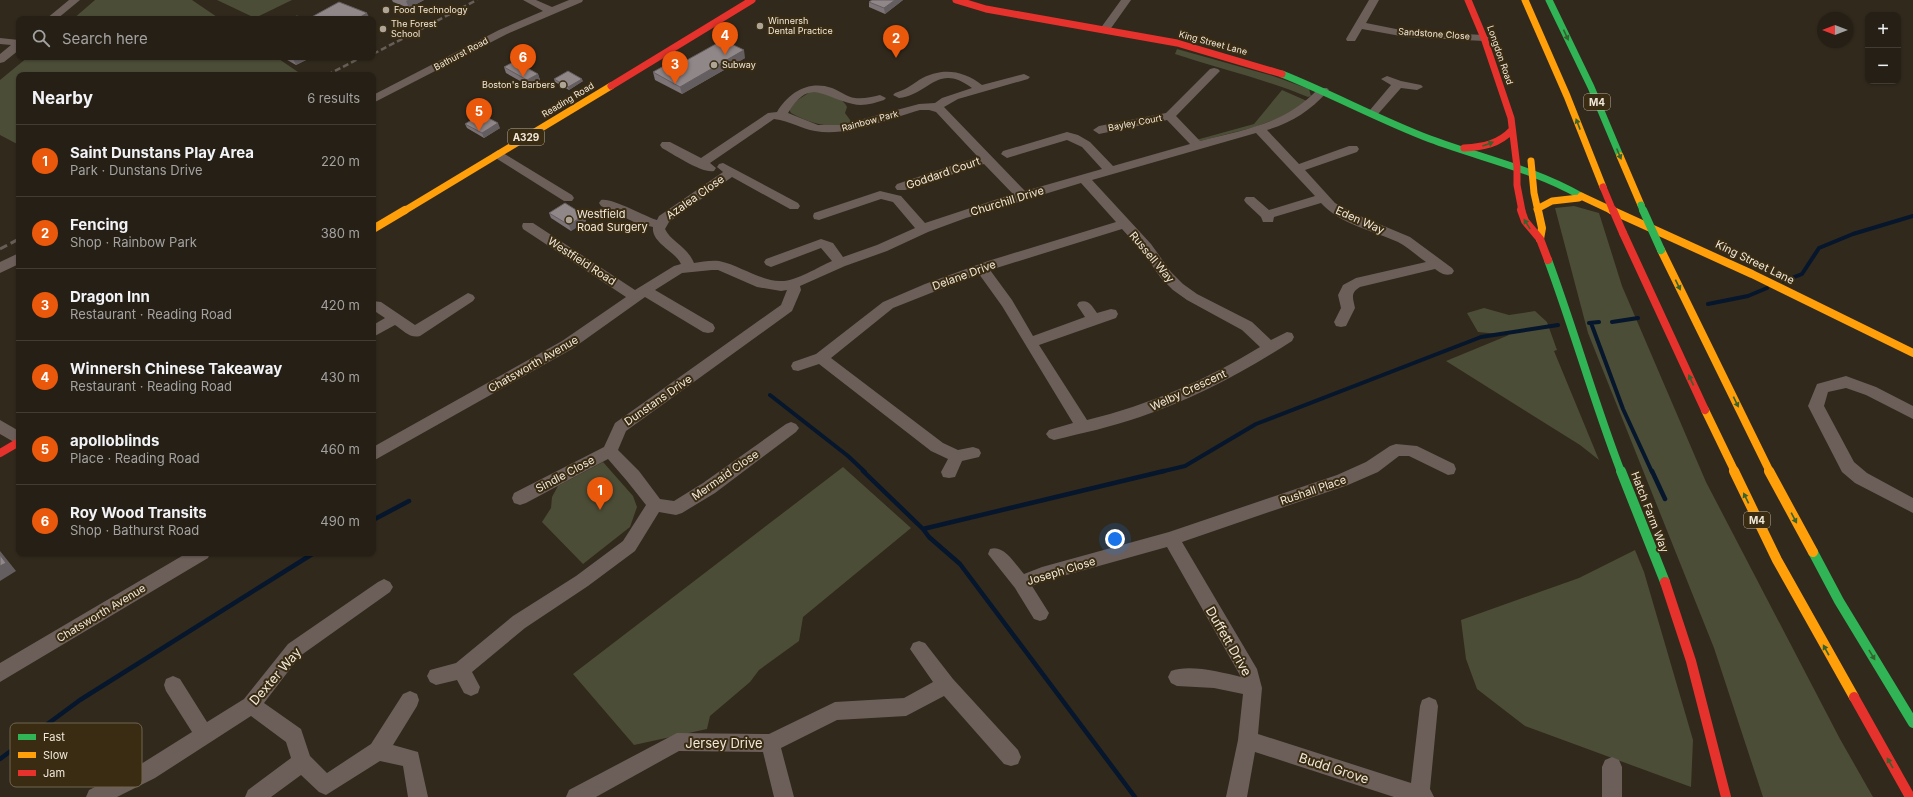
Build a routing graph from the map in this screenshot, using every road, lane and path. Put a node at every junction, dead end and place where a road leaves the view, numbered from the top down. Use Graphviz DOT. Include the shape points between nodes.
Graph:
graph roads {
  1 [pos="75,0"];
  2 [pos="528,0"];
  3 [pos="578,0"];
  4 [pos="752,0"];
  5 [pos="956,0"];
  6 [pos="1126,0"];
  7 [pos="1374,0"];
  8 [pos="1468,0"];
  9 [pos="1525,0"];
  10 [pos="1549,0"];
  11 [pos="551,11"];
  12 [pos="55,16"];
  13 [pos="1360,25"];
  14 [pos="1105,29"];
  15 [pos="1484,38"];
  16 [pos="1351,39"];
  17 [pos="0,41"];
  18 [pos="16,43"];
  19 [pos="16,46"];
  20 [pos="0,60"];
  21 [pos="1214,71"];
  22 [pos="1024,77"];
  23 [pos="1387,79"];
  24 [pos="1398,84"];
  25 [pos="1417,87"];
  26 [pos="981,90"];
  27 [pos="1323,90"];
  28 [pos="908,97"];
  29 [pos="376,98"];
  30 [pos="880,98"];
  31 [pos="936,108"];
  32 [pos="1374,112"];
  33 [pos="781,114"];
  34 [pos="1170,116"];
  35 [pos="1511,118"];
  36 [pos="1099,130"];
  37 [pos="1260,130"];
  38 [pos="1512,130"];
  39 [pos="1522,134"];
  40 [pos="666,145"];
  41 [pos="1199,147"];
  42 [pos="1457,147"];
  43 [pos="1355,149"];
  44 [pos="1529,153"];
  45 [pos="498,154"];
  46 [pos="1007,154"];
  47 [pos="986,159"];
  48 [pos="716,168"];
  49 [pos="1297,168"];
  50 [pos="1111,172"];
  51 [pos="1517,172"];
  52 [pos="1532,177"];
  53 [pos="1084,179"];
  54 [pos="901,187"];
  55 [pos="1022,196"];
  56 [pos="568,198"];
  57 [pos="1322,198"];
  58 [pos="1582,198"];
  59 [pos="1250,200"];
  60 [pos="605,203"];
  61 [pos="794,206"];
  62 [pos="1537,209"];
  63 [pos="819,216"];
  64 [pos="1123,224"];
  65 [pos="661,225"];
  66 [pos="528,226"];
  67 [pos="376,227"];
  68 [pos="923,229"];
  69 [pos="1540,238"];
  70 [pos="16,260"];
  71 [pos="771,262"];
  72 [pos="840,263"];
  73 [pos="688,266"];
  74 [pos="0,268"];
  75 [pos="982,268"];
  76 [pos="793,284"];
  77 [pos="641,293"];
  78 [pos="468,298"];
  79 [pos="376,305"];
  80 [pos="1084,305"];
  81 [pos="1111,314"];
  82 [pos="396,318"];
  83 [pos="1094,319"];
  84 [pos="1341,322"];
  85 [pos="708,328"];
  86 [pos="376,330"];
  87 [pos="1287,337"];
  88 [pos="1030,343"];
  89 [pos="1270,348"];
  90 [pos="1913,353"];
  91 [pos="821,358"];
  92 [pos="798,366"];
  93 [pos="1913,413"];
  94 [pos="0,426"];
  95 [pos="1083,427"];
  96 [pos="791,428"];
  97 [pos="1054,434"];
  98 [pos="16,437"];
  99 [pos="16,444"];
  100 [pos="610,451"];
  101 [pos="376,453"];
  102 [pos="973,453"];
  103 [pos="0,454"];
  104 [pos="957,456"];
  105 [pos="1448,469"];
  106 [pos="949,472"];
  107 [pos="520,498"];
  108 [pos="655,505"];
  109 [pos="1913,506"];
  110 [pos="1171,540"];
  111 [pos="996,554"];
  112 [pos="197,556"];
  113 [pos="1021,584"];
  114 [pos="384,587"];
  115 [pos="1040,613"];
  116 [pos="919,649"];
  117 [pos="461,670"];
  118 [pos="0,673"];
  119 [pos="436,676"];
  120 [pos="1177,677"];
  121 [pos="173,685"];
  122 [pos="946,685"];
  123 [pos="471,687"];
  124 [pos="1253,688"];
  125 [pos="410,700"];
  126 [pos="251,705"];
  127 [pos="1429,706"];
  128 [pos="1913,723"];
  129 [pos="204,735"];
  130 [pos="1248,740"];
  131 [pos="770,743"];
  132 [pos="378,751"];
  133 [pos="1011,757"];
  134 [pos="302,762"];
  135 [pos="1612,767"];
  136 [pos="142,774"];
  137 [pos="116,787"];
  138 [pos="96,797"];
  139 [pos="255,797"];
  140 [pos="418,797"];
  141 [pos="576,797"];
  142 [pos="784,797"];
  143 [pos="1236,797"];
  144 [pos="1421,797"];
  145 [pos="1612,797"];
  146 [pos="1726,797"];
  147 [pos="1910,797"];
  1 -- 12 [label="street"];
  2 -- 11 [label="street"];
  3 -- 11 [label="street, Bathurst Road"];
  4 -- 45 [label="main road, Reading Road / A329"];
  5 -- 14 [label="main road, King Street Lane" via="986,9"];
  6 -- 14 [label="street"];
  7 -- 13 [label="street"];
  8 -- 15 [label="main road, Longdon Road"];
  147 -- 9 [label="main road, M4, one-way, bridge" via="1777,560 1731,467 1623,233"];
  10 -- 128 [label="main road, M4, one-way, bridge" via="1591,86 1661,250 1770,473 1839,601"];
  11 -- 29 [label="street, Bathurst Road" via="503,32"];
  13 -- 15 [label="street, Sandstone Close" via="1406,34"];
  13 -- 16 [label="street"];
  14 -- 27 [label="main road, King Street Lane" via="1177,43 1228,57"];
  15 -- 35 [label="main road, Longdon Road"];
  17 -- 18 [label="street"];
  19 -- 20 [label="street"];
  21 -- 34 [label="street, Bayley Court"];
  22 -- 26 [label="street"];
  23 -- 24 [label="street"];
  24 -- 25 [label="street"];
  24 -- 32 [label="street"];
  26 -- 28 [label="street" via="968,79 950,74 924,82"];
  26 -- 31 [label="street" via="950,98"];
  27 -- 32 [label="main road, King Street Lane"];
  27 -- 37 [label="street, Churchill Drive" via="1295,116"];
  30 -- 33 [label="street, Rainbow Park" via="851,105 825,90 813,89 804,91 788,103"];
  31 -- 33 [label="street, Rainbow Park" via="919,107 841,129 826,130"];
  31 -- 47 [label="street"];
  32 -- 42 [label="main road, King Street Lane" via="1427,137"];
  33 -- 48 [label="street" via="772,115 760,122"];
  34 -- 36 [label="street, Bayley Court"];
  34 -- 41 [label="street, Bayley Court"];
  35 -- 38 [label="main road, Longdon Road"];
  35 -- 39 [label="main road, Longdon Road"];
  37 -- 41 [label="street, Churchill Drive"];
  37 -- 49 [label="street, Eden Way"];
  42 -- 38 [label="main road, one-way" via="1472,148 1489,144 1506,137"];
  38 -- 51 [label="main road, Longdon Road"];
  40 -- 48 [label="street"];
  41 -- 50 [label="street, Churchill Drive"];
  42 -- 51 [label="main road, King Street Lane"];
  43 -- 49 [label="street"];
  44 -- 52 [label="main road"];
  45 -- 56 [label="street"];
  45 -- 67 [label="main road, Reading Road / A329"];
  46 -- 50 [label="street" via="1073,136 1084,142"];
  47 -- 54 [label="street, Goddard Court"];
  47 -- 55 [label="street"];
  48 -- 61 [label="street, Azalea Close"];
  48 -- 65 [label="street, Azalea Close" via="664,219"];
  49 -- 57 [label="street, Eden Way"];
  50 -- 53 [label="street, Churchill Drive"];
  51 -- 52 [label="main road, King Street Lane"];
  69 -- 51 [label="main road, Hatch Farm Way, one-way" via="1525,221 1522,213"];
  52 -- 58 [label="main road, King Street Lane" via="1565,186"];
  52 -- 62 [label="main road, Hatch Farm Way"];
  53 -- 55 [label="street, Churchill Drive"];
  53 -- 64 [label="street, Russell Way"];
  55 -- 68 [label="street, Churchill Drive"];
  57 -- 59 [label="street" via="1267,217"];
  57 -- 84 [label="street, Eden Way" via="1350,217 1405,240 1442,267 1374,278 1348,288 1344,295 1348,308"];
  58 -- 62 [label="main road" via="1552,201"];
  58 -- 90 [label="main road, King Street Lane" via="1752,274"];
  60 -- 65 [label="street, Azalea Close" via="641,220"];
  62 -- 69 [label="main road, Hatch Farm Way" via="1542,228"];
  63 -- 68 [label="street" via="880,196 897,198"];
  64 -- 75 [label="street, Delane Drive"];
  64 -- 89 [label="street, Russell Way" via="1146,247 1178,287 1247,326"];
  65 -- 73 [label="street, Azalea Close" via="659,229 662,236 684,255"];
  66 -- 77 [label="street, Westfield Road"];
  68 -- 72 [label="street, Churchill Drive" via="882,248"];
  69 -- 146 [label="main road, Hatch Farm Way" via="1606,433 1678,616 1703,702"];
  70 -- 74 [label="street"];
  71 -- 72 [label="street" via="821,243 828,246"];
  72 -- 76 [label="street, Churchill Drive"];
  73 -- 76 [label="street, Churchill Drive" via="720,266 757,282 781,286"];
  73 -- 77 [label="street, Chatsworth Avenue" via="672,272"];
  75 -- 88 [label="street" via="1007,303"];
  75 -- 91 [label="street, Delane Drive" via="888,305"];
  76 -- 100 [label="street, Dunstans Drive" via="794,290 787,308 620,427"];
  77 -- 85 [label="street, Westfield Road"];
  77 -- 101 [label="street, Chatsworth Avenue" via="567,346"];
  78 -- 82 [label="street" via="415,332"];
  79 -- 82 [label="street"];
  80 -- 83 [label="street"];
  81 -- 83 [label="street"];
  82 -- 86 [label="street"];
  83 -- 88 [label="street"];
  87 -- 89 [label="street, Welby Crescent"];
  88 -- 95 [label="street"];
  89 -- 95 [label="street, Welby Crescent" via="1190,391 1146,409"];
  91 -- 92 [label="street, Delane Drive"];
  91 -- 104 [label="street" via="937,447"];
  93 -- 109 [label="street" via="1871,391 1846,382 1822,388 1816,406 1848,467 1861,478"];
  94 -- 98 [label="street"];
  95 -- 97 [label="street, Welby Crescent"];
  96 -- 108 [label="street, Mermaid Close" via="676,508"];
  99 -- 103 [label="main road"];
  100 -- 107 [label="street, Sindle Close"];
  100 -- 108 [label="street"];
  102 -- 104 [label="street"];
  104 -- 106 [label="street"];
  105 -- 110 [label="street, Rushall Place" via="1411,450 1396,450 1372,467 1342,480"];
  108 -- 117 [label="street" via="629,546 582,581 519,622"];
  110 -- 113 [label="street, Joseph Close" via="1042,574"];
  110 -- 124 [label="street, Duffett Drive" via="1248,669"];
  111 -- 113 [label="street, Joseph Close"];
  112 -- 118 [label="street, Chatsworth Avenue"];
  113 -- 115 [label="street, Joseph Close"];
  114 -- 126 [label="street, Dexter Way" via="294,650"];
  116 -- 122 [label="street"];
  117 -- 119 [label="street"];
  117 -- 123 [label="street"];
  120 -- 124 [label="street" via="1214,679"];
  121 -- 129 [label="street"];
  122 -- 131 [label="street, Jersey Drive" via="906,707 836,711"];
  122 -- 133 [label="street"];
  124 -- 130 [label="street, Duffett Drive"];
  125 -- 132 [label="street"];
  126 -- 129 [label="street, Dexter Way"];
  126 -- 134 [label="street" via="294,736"];
  127 -- 144 [label="street, Budd Grove"];
  129 -- 136 [label="street, Dexter Way"];
  130 -- 143 [label="street, Duffett Drive"];
  130 -- 144 [label="street, Budd Grove"];
  131 -- 141 [label="street, Jersey Drive" via="677,742"];
  131 -- 142 [label="street"];
  132 -- 134 [label="street" via="326,785"];
  132 -- 140 [label="street" via="411,759"];
  134 -- 139 [label="street"];
  135 -- 145 [label="street"];
  137 -- 138 [label="street, Dexter Way"];
}
